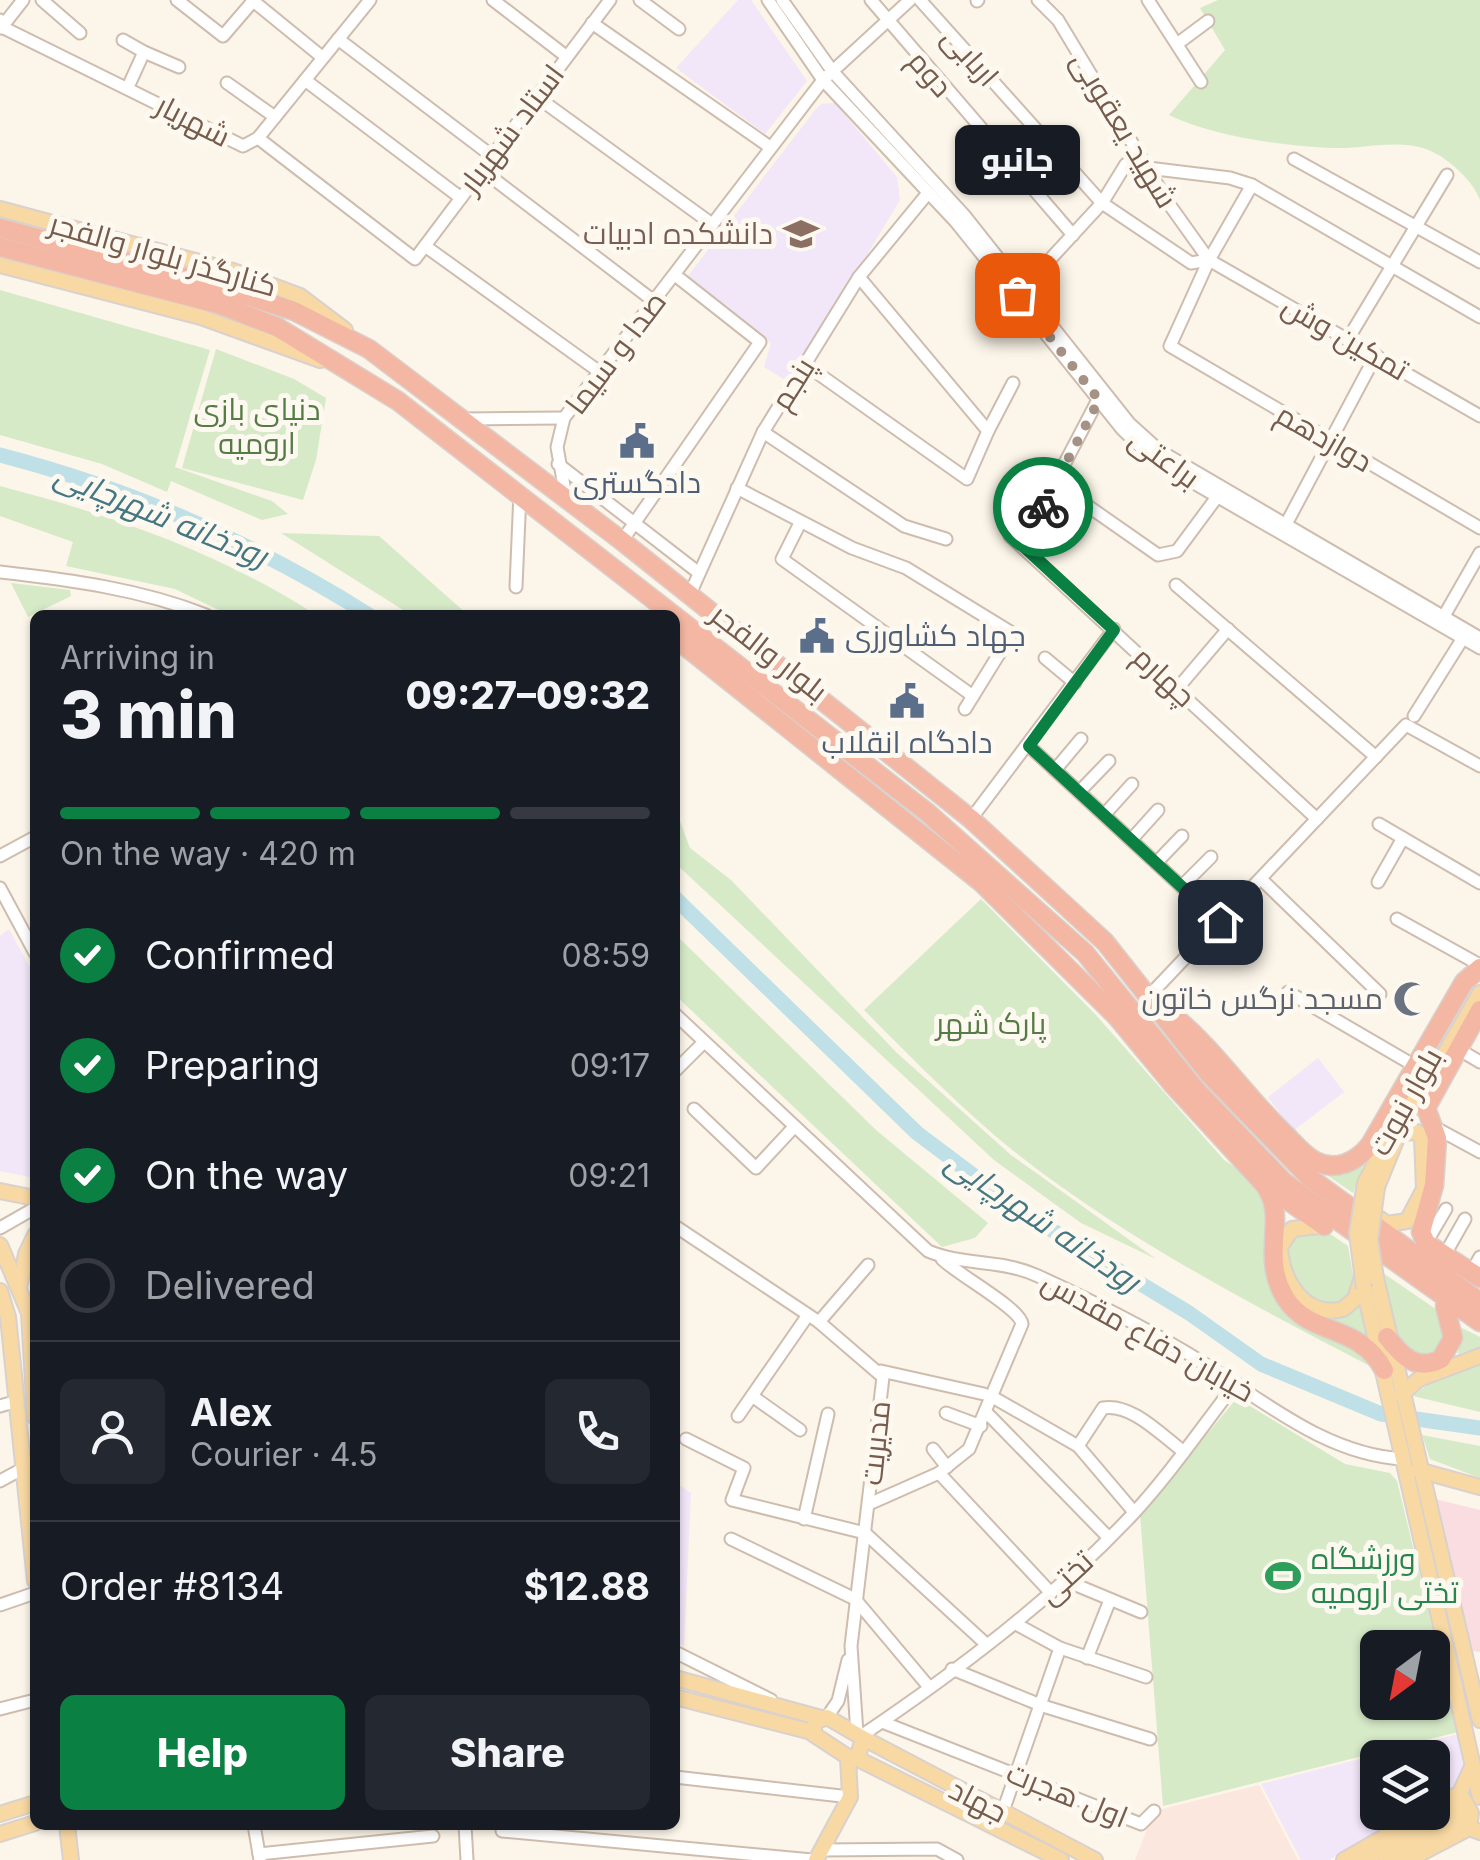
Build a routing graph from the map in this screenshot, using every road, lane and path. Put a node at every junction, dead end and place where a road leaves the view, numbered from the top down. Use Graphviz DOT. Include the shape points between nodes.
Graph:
graph roads {
  1 [pos="23,0"];
  2 [pos="42,0"];
  3 [pos="176,0"];
  4 [pos="253,0"];
  5 [pos="370,0"];
  6 [pos="493,0"];
  7 [pos="640,0"];
  8 [pos="768,0"];
  9 [pos="782,0"];
  10 [pos="871,0"];
  11 [pos="910,0"];
  12 [pos="920,0"];
  13 [pos="1038,0"];
  14 [pos="1148,0"];
  15 [pos="608,1"];
  16 [pos="1208,22"];
  17 [pos="592,23"];
  18 [pos="887,24"];
  19 [pos="1,26"];
  20 [pos="679,29"];
  21 [pos="80,32"];
  22 [pos="338,39"];
  23 [pos="122,40"];
  24 [pos="1176,44"];
  25 [pos="144,52"];
  26 [pos="567,56"];
  27 [pos="322,57"];
  28 [pos="179,68"];
  29 [pos="828,76"];
  30 [pos="305,80"];
  31 [pos="1201,82"];
  32 [pos="227,83"];
  33 [pos="128,87"];
  34 [pos="537,97"];
  35 [pos="275,116"];
  36 [pos="258,138"];
  37 [pos="770,147"];
  38 [pos="492,156"];
  39 [pos="1294,159"];
  40 [pos="1126,164"];
  41 [pos="1148,168"];
  42 [pos="482,170"];
  43 [pos="1447,175"];
  44 [pos="1252,185"];
  45 [pos="928,193"];
  46 [pos="460,198"];
  47 [pos="1102,203"];
  48 [pos="0,209"];
  49 [pos="712,224"];
  50 [pos="1416,226"];
  51 [pos="0,228"];
  52 [pos="1073,235"];
  53 [pos="425,246"];
  54 [pos="0,247"];
  55 [pos="415,259"];
  56 [pos="1209,260"];
  57 [pos="1480,262"];
  58 [pos="0,266"];
  59 [pos="1392,267"];
  60 [pos="675,276"];
  61 [pos="859,277"];
  62 [pos="1021,292"];
  63 [pos="655,302"];
  64 [pos="1480,317"];
  65 [pos="1348,340"];
  66 [pos="369,349"];
  67 [pos="1376,356"];
  68 [pos="806,365"];
  69 [pos="601,373"];
  70 [pos="363,376"];
  71 [pos="1013,384"];
  72 [pos="1101,395"];
  73 [pos="1480,416"];
  74 [pos="464,418"];
  75 [pos="564,418"];
  76 [pos="988,431"];
  77 [pos="764,432"];
  78 [pos="1330,442"];
  79 [pos="558,464"];
  80 [pos="1055,484"];
  81 [pos="737,488"];
  82 [pos="520,493"];
  83 [pos="566,497"];
  84 [pos="1217,497"];
  85 [pos="800,524"];
  86 [pos="1480,528"];
  87 [pos="1284,529"];
  88 [pos="627,533"];
  89 [pos="1010,536"];
  90 [pos="946,539"];
  91 [pos="1022,545"];
  92 [pos="1480,552"];
  93 [pos="0,572"];
  94 [pos="699,573"];
  95 [pos="630,578"];
  96 [pos="1176,585"];
  97 [pos="516,587"];
  98 [pos="690,594"];
  99 [pos="193,610"];
  100 [pos="654,610"];
  101 [pos="671,610"];
  102 [pos="680,617"];
  103 [pos="1442,620"];
  104 [pos="1228,628"];
  105 [pos="1114,630"];
  106 [pos="1463,638"];
  107 [pos="1480,638"];
  108 [pos="680,642"];
  109 [pos="1480,648"];
  110 [pos="1045,658"];
  111 [pos="1075,683"];
  112 [pos="1177,689"];
  113 [pos="972,696"];
  114 [pos="965,709"];
  115 [pos="1410,721"];
  116 [pos="1081,739"];
  117 [pos="1029,746"];
  118 [pos="1376,757"];
  119 [pos="1108,760"];
  120 [pos="1480,766"];
  121 [pos="1055,770"];
  122 [pos="1132,784"];
  123 [pos="1079,792"];
  124 [pos="1158,810"];
  125 [pos="1104,815"];
  126 [pos="971,819"];
  127 [pos="1317,819"];
  128 [pos="1379,824"];
  129 [pos="1182,836"];
  130 [pos="1403,838"];
  131 [pos="30,840"];
  132 [pos="1131,840"];
  133 [pos="0,856"];
  134 [pos="1211,857"];
  135 [pos="1156,863"];
  136 [pos="1261,878"];
  137 [pos="1378,882"];
  138 [pos="1480,883"];
  139 [pos="1182,886"];
  140 [pos="0,888"];
  141 [pos="1397,919"];
  142 [pos="1220,922"];
  143 [pos="30,944"];
  144 [pos="1480,968"];
  145 [pos="1288,992"];
  146 [pos="1480,993"];
  147 [pos="1380,994"];
  148 [pos="1148,997"];
  149 [pos="1480,1010"];
  150 [pos="680,1019"];
  151 [pos="704,1042"];
  152 [pos="1458,1049"];
  153 [pos="1480,1062"];
  154 [pos="680,1066"];
  155 [pos="1415,1066"];
  156 [pos="694,1109"];
  157 [pos="794,1127"];
  158 [pos="1436,1128"];
  159 [pos="1399,1133"];
  160 [pos="1480,1152"];
  161 [pos="1310,1178"];
  162 [pos="1263,1182"];
  163 [pos="1371,1185"];
  164 [pos="0,1190"];
  165 [pos="30,1197"];
  166 [pos="1446,1208"];
  167 [pos="30,1211"];
  168 [pos="1465,1219"];
  169 [pos="0,1228"];
  170 [pos="680,1229"];
  171 [pos="1338,1230"];
  172 [pos="1426,1242"];
  173 [pos="0,1245"];
  174 [pos="30,1246"];
  175 [pos="939,1256"];
  176 [pos="1444,1256"];
  177 [pos="868,1265"];
  178 [pos="1477,1269"];
  179 [pos="1368,1281"];
  180 [pos="20,1285"];
  181 [pos="1,1297"];
  182 [pos="1445,1306"];
  183 [pos="30,1308"];
  184 [pos="1475,1312"];
  185 [pos="814,1318"];
  186 [pos="1388,1337"];
  187 [pos="1480,1356"];
  188 [pos="1384,1370"];
  189 [pos="881,1371"];
  190 [pos="1236,1383"];
  191 [pos="1395,1394"];
  192 [pos="752,1396"];
  193 [pos="990,1396"];
  194 [pos="7,1404"];
  195 [pos="986,1412"];
  196 [pos="946,1413"];
  197 [pos="828,1414"];
  198 [pos="738,1416"];
  199 [pos="981,1426"];
  200 [pos="800,1430"];
  201 [pos="686,1439"];
  202 [pos="1078,1446"];
  203 [pos="933,1449"];
  204 [pos="1184,1452"];
  205 [pos="1410,1459"];
  206 [pos="22,1469"];
  207 [pos="943,1470"];
  208 [pos="0,1482"];
  209 [pos="1480,1487"];
  210 [pos="868,1504"];
  211 [pos="1134,1512"];
  212 [pos="804,1519"];
  213 [pos="865,1533"];
  214 [pos="30,1538"];
  215 [pos="1108,1538"];
  216 [pos="731,1539"];
  217 [pos="1064,1580"];
  218 [pos="1051,1593"];
  219 [pos="30,1595"];
  220 [pos="856,1598"];
  221 [pos="1110,1600"];
  222 [pos="0,1605"];
  223 [pos="1141,1612"];
  224 [pos="1016,1624"];
  225 [pos="986,1644"];
  226 [pos="851,1646"];
  227 [pos="1060,1648"];
  228 [pos="680,1654"];
  229 [pos="1087,1658"];
  230 [pos="952,1669"];
  231 [pos="1146,1677"];
  232 [pos="680,1679"];
  233 [pos="929,1686"];
  234 [pos="680,1698"];
  235 [pos="30,1701"];
  236 [pos="784,1706"];
  237 [pos="1043,1706"];
  238 [pos="0,1709"];
  239 [pos="824,1717"];
  240 [pos="1480,1720"];
  241 [pos="882,1722"];
  242 [pos="812,1732"];
  243 [pos="860,1736"];
  244 [pos="1150,1739"];
  245 [pos="883,1752"];
  246 [pos="851,1757"];
  247 [pos="1472,1766"];
  248 [pos="874,1768"];
  249 [pos="1017,1775"];
  250 [pos="680,1778"];
  251 [pos="850,1797"];
  252 [pos="1480,1797"];
  253 [pos="30,1805"];
  254 [pos="1154,1811"];
  255 [pos="0,1814"];
  256 [pos="1002,1814"];
  257 [pos="1466,1815"];
  258 [pos="30,1825"];
  259 [pos="68,1830"];
  260 [pos="255,1830"];
  261 [pos="414,1830"];
  262 [pos="465,1830"];
  263 [pos="1397,1830"];
  264 [pos="502,1831"];
  265 [pos="0,1834"];
  266 [pos="434,1836"];
  267 [pos="259,1857"];
  268 [pos="817,1857"];
  269 [pos="71,1860"];
  270 [pos="466,1860"];
  271 [pos="957,1860"];
  272 [pos="1060,1860"];
  273 [pos="1095,1860"];
  274 [pos="1344,1860"];
  275 [pos="1364,1860"];
  276 [pos="1387,1860"];
  277 [pos="1408,1860"];
  1 -- 19 [label="street"];
  2 -- 21 [label="street"];
  3 -- 4 [label="street" via="223,36"];
  4 -- 27 [label="street"];
  5 -- 22 [label="street"];
  6 -- 26 [label="street"];
  7 -- 20 [label="street"];
  8 -- 29 [label="street, براعتی"];
  9 -- 29 [label="street, براعتی"];
  10 -- 18 [label="street, دوم"];
  11 -- 18 [label="street, صدا و سیما"];
  12 -- 47 [label="street, اربابی"];
  13 -- 41 [label="street, شهید یعقوبی" via="1058,20"];
  14 -- 24 [label="street"];
  15 -- 17 [label="street, استاد شهریار"];
  16 -- 24 [label="street"];
  17 -- 26 [label="street, استاد شهریار"];
  17 -- 37 [label="street"];
  18 -- 29 [label="street, صدا و سیما"];
  18 -- 52 [label="street, دوم"];
  19 -- 33 [label="street, شهریار"];
  22 -- 27 [label="street"];
  22 -- 38 [label="street"];
  23 -- 25 [label="street"];
  24 -- 31 [label="street"];
  25 -- 28 [label="street"];
  25 -- 33 [label="street"];
  26 -- 34 [label="street, استاد شهریار"];
  27 -- 30 [label="street"];
  29 -- 37 [label="street, صدا و سیما"];
  29 -- 45 [label="street, براعتی"];
  29 -- 62 [label="street, براعتی"];
  30 -- 35 [label="street"];
  30 -- 46 [label="street"];
  32 -- 35 [label="street"];
  33 -- 36 [label="street, شهریار" via="243,146"];
  34 -- 38 [label="street, استاد شهریار"];
  34 -- 49 [label="street"];
  35 -- 36 [label="street"];
  36 -- 55 [label="street, شهریار"];
  37 -- 49 [label="street, صدا و سیما"];
  38 -- 42 [label="street, استاد شهریار"];
  39 -- 50 [label="street"];
  40 -- 47 [label="street, شهید یعقوبی"];
  41 -- 44 [label="street"];
  41 -- 56 [label="street, شهید یعقوبی"];
  42 -- 46 [label="street, استاد شهریار"];
  42 -- 63 [label="street"];
  43 -- 50 [label="street"];
  44 -- 56 [label="street"];
  44 -- 59 [label="street"];
  45 -- 61 [label="street, پنجم"];
  45 -- 62 [label="street, براعتی"];
  46 -- 53 [label="street, استاد شهریار"];
  47 -- 52 [label="street, شهید یعقوبی"];
  47 -- 56 [label="street, اربابی" via="1191,264"];
  48 -- 66 [label="main road, کنارگذر بلوار والفجر" via="167,252 300,296"];
  49 -- 60 [label="street, صدا و سیما"];
  50 -- 57 [label="street"];
  50 -- 59 [label="street"];
  51 -- 66 [label="highway, بلوار والفجر" via="217,286 294,312"];
  52 -- 62 [label="street, شهید یعقوبی"];
  53 -- 55 [label="street, استاد شهریار"];
  53 -- 69 [label="street"];
  54 -- 70 [label="highway, بلوار والفجر" via="220,306 277,327"];
  56 -- 65 [label="street, تمکین وش"];
  56 -- 78 [label="street, دوازدهم" via="1170,346"];
  58 -- 70 [label="main road, کنارگذر بلوار والفجر" via="200,317"];
  59 -- 64 [label="street"];
  59 -- 65 [label="street"];
  60 -- 63 [label="street, صدا و سیما"];
  60 -- 88 [label="street" via="760,342"];
  61 -- 68 [label="street, پنجم"];
  61 -- 76 [label="street"];
  62 -- 72 [label="street, براعتی"];
  63 -- 69 [label="street, صدا و سیما"];
  65 -- 67 [label="street, تمکین وش"];
  66 -- 74 [label="highway, بلوار والفجر"];
  67 -- 73 [label="street, تمکین وش"];
  67 -- 78 [label="street"];
  68 -- 76 [label="street" via="966,479"];
  68 -- 77 [label="street, پنجم"];
  69 -- 75 [label="street, صدا و سیما"];
  70 -- 82 [label="highway, بلوار والفجر"];
  71 -- 76 [label="street"];
  72 -- 80 [label="street"];
  72 -- 84 [label="street, براعتی" via="1154,460"];
  72 -- 87 [label="street, براعتی" via="1160,451"];
  74 -- 75 [label="street"];
  74 -- 83 [label="highway, بلوار والفجر"];
  75 -- 79 [label="street, صدا و سیما"];
  77 -- 81 [label="street, پنجم"];
  77 -- 90 [label="street" via="904,526"];
  78 -- 86 [label="street, دوازدهم"];
  78 -- 87 [label="street"];
  79 -- 83 [label="street, صدا و سیما"];
  79 -- 88 [label="street"];
  80 -- 84 [label="street" via="1149,550 1167,555"];
  80 -- 91 [label="street"];
  81 -- 85 [label="street"];
  81 -- 94 [label="street, پنجم"];
  82 -- 95 [label="highway, بلوار والفجر"];
  82 -- 97 [label="street"];
  83 -- 88 [label="highway, بلوار والفجر"];
  84 -- 87 [label="street, براعتی"];
  85 -- 113 [label="street" via="782,559"];
  85 -- 113 [label="street" via="906,568 1012,633"];
  87 -- 103 [label="street, براعتی"];
  88 -- 94 [label="street"];
  88 -- 98 [label="highway, بلوار والفجر"];
  89 -- 91 [label="street, چهارم"];
  91 -- 105 [label="street, چهارم"];
  92 -- 103 [label="street"];
  93 -- 99 [label="street" via="158,597"];
  94 -- 98 [label="street, پنجم"];
  95 -- 100 [label="highway"];
  95 -- 101 [label="highway, بلوار والفجر"];
  96 -- 104 [label="street"];
  98 -- 126 [label="highway, بلوار والفجر"];
  102 -- 171 [label="highway, بلوار والفجر" via="1052,920 1244,1142"];
  103 -- 106 [label="street, براعتی"];
  103 -- 107 [label="street, براعتی"];
  104 -- 112 [label="street"];
  104 -- 118 [label="street"];
  105 -- 111 [label="street"];
  105 -- 112 [label="street, چهارم"];
  106 -- 109 [label="street, براعتی"];
  106 -- 115 [label="street"];
  108 -- 162 [label="highway" via="982,883 1118,1017"];
  110 -- 111 [label="street"];
  111 -- 117 [label="street"];
  112 -- 127 [label="street, چهارم"];
  113 -- 114 [label="street"];
  115 -- 118 [label="street"];
  115 -- 120 [label="street"];
  116 -- 121 [label="street"];
  117 -- 121 [label="street"];
  117 -- 126 [label="street"];
  118 -- 127 [label="street"];
  119 -- 123 [label="street"];
  121 -- 123 [label="street"];
  122 -- 125 [label="street"];
  123 -- 125 [label="street"];
  124 -- 132 [label="street"];
  125 -- 132 [label="street"];
  126 -- 148 [label="highway, بلوار والفجر" via="1105,942"];
  127 -- 136 [label="street"];
  128 -- 130 [label="street"];
  129 -- 135 [label="street"];
  130 -- 137 [label="street"];
  130 -- 138 [label="street"];
  131 -- 133 [label="street"];
  132 -- 135 [label="street"];
  134 -- 139 [label="street"];
  135 -- 139 [label="street"];
  136 -- 142 [label="street"];
  136 -- 147 [label="street"];
  139 -- 142 [label="street"];
  140 -- 143 [label="street"];
  141 -- 144 [label="street"];
  142 -- 148 [label="street"];
  144 -- 155 [label="highway" via="1464,982"];
  144 -- 163 [label="main road, بلوار نبوت" via="1382,1144"];
  145 -- 155 [label="street"];
  146 -- 159 [label="main road, بلوار نبوت"];
  148 -- 155 [label="highway" via="1192,1031 1302,1150 1326,1164 1345,1165 1363,1154"];
  148 -- 161 [label="highway, بلوار والفجر" via="1209,1074"];
  149 -- 152 [label="highway"];
  150 -- 151 [label="street"];
  151 -- 154 [label="street"];
  151 -- 157 [label="street"];
  152 -- 153 [label="street"];
  152 -- 158 [label="highway" via="1426,1108"];
  156 -- 157 [label="street" via="756,1168"];
  157 -- 175 [label="street"];
  158 -- 160 [label="street"];
  158 -- 172 [label="highway" via="1434,1185 1421,1232"];
  159 -- 161 [label="main road" via="1416,1132 1424,1144 1424,1189 1403,1224 1387,1224"];
  159 -- 163 [label="main road, بلوار نبوت"];
  161 -- 184 [label="highway, بلوار والفجر"];
  162 -- 171 [label="highway"];
  162 -- 188 [label="highway" via="1275,1205 1270,1258 1286,1299 1306,1317 1360,1340"];
  163 -- 179 [label="main road, bridge"];
  164 -- 165 [label="main road"];
  166 -- 172 [label="street"];
  167 -- 169 [label="street"];
  168 -- 176 [label="street"];
  170 -- 185 [label="street, مدیریت"];
  171 -- 179 [label="main road" via="1302,1225 1284,1237 1280,1258 1292,1288 1313,1306 1336,1311"];
  171 -- 182 [label="highway"];
  171 -- 184 [label="highway"];
  172 -- 176 [label="highway"];
  173 -- 180 [label="main road"];
  174 -- 180 [label="main road"];
  175 -- 190 [label="street, خیابان دفاع مقدس" via="1035,1274"];
  175 -- 193 [label="street" via="1022,1317"];
  176 -- 178 [label="highway"];
  177 -- 185 [label="street"];
  179 -- 186 [label="main road"];
  179 -- 188 [label="main road"];
  180 -- 183 [label="main road"];
  181 -- 194 [label="main road"];
  182 -- 184 [label="highway"];
  182 -- 186 [label="highway" via="1453,1338 1432,1364 1408,1360"];
  185 -- 189 [label="street, مدیریت"];
  185 -- 192 [label="street"];
  186 -- 191 [label="main road"];
  187 -- 191 [label="main road"];
  188 -- 191 [label="main road"];
  189 -- 193 [label="street"];
  189 -- 210 [label="street, مدیریت"];
  190 -- 204 [label="street, تختی"];
  190 -- 205 [label="street, خیابان دفاع مقدس" via="1348,1451"];
  191 -- 205 [label="main road"];
  192 -- 198 [label="street"];
  192 -- 200 [label="street"];
  193 -- 195 [label="street"];
  193 -- 202 [label="street"];
  194 -- 206 [label="main road"];
  195 -- 199 [label="street"];
  195 -- 215 [label="street"];
  196 -- 199 [label="street"];
  197 -- 212 [label="street"];
  199 -- 207 [label="street" via="970,1449"];
  201 -- 212 [label="street" via="744,1468 732,1500"];
  202 -- 204 [label="street" via="1102,1408 1114,1406"];
  202 -- 211 [label="street"];
  203 -- 207 [label="street"];
  204 -- 211 [label="street, تختی"];
  205 -- 209 [label="main road"];
  205 -- 240 [label="main road"];
  205 -- 247 [label="main road"];
  206 -- 208 [label="street"];
  206 -- 214 [label="main road"];
  207 -- 210 [label="street"];
  207 -- 218 [label="street"];
  210 -- 213 [label="street, مدیریت"];
  211 -- 215 [label="street, تختی"];
  212 -- 213 [label="street"];
  213 -- 220 [label="street, مدیریت"];
  213 -- 225 [label="street"];
  215 -- 217 [label="street, تختی"];
  216 -- 220 [label="street"];
  217 -- 218 [label="street, تختی"];
  217 -- 221 [label="street"];
  218 -- 224 [label="street, تختی"];
  219 -- 222 [label="street"];
  220 -- 226 [label="street, مدیریت"];
  220 -- 233 [label="street"];
  221 -- 223 [label="street"];
  221 -- 229 [label="street"];
  224 -- 225 [label="street, تختی"];
  224 -- 227 [label="street"];
  225 -- 230 [label="street, تختی"];
  226 -- 239 [label="street, مدیریت" via="838,1701"];
  226 -- 243 [label="street, مدیریت"];
  227 -- 229 [label="street"];
  227 -- 237 [label="street"];
  228 -- 236 [label="street"];
  229 -- 231 [label="street"];
  230 -- 233 [label="street, تختی"];
  230 -- 237 [label="street"];
  232 -- 236 [label="main road, جهاد"];
  233 -- 241 [label="street, تختی"];
  234 -- 242 [label="main road"];
  235 -- 238 [label="street"];
  236 -- 239 [label="main road, جهاد"];
  237 -- 244 [label="street"];
  237 -- 249 [label="street"];
  239 -- 242 [label="main road"];
  239 -- 243 [label="main road, جهاد"];
  241 -- 243 [label="street, تختی"];
  241 -- 249 [label="street, اول هجرت"];
  242 -- 246 [label="main road, جهاد"];
  243 -- 245 [label="main road, جهاد"];
  243 -- 246 [label="main road" via="863,1748"];
  245 -- 248 [label="main road" via="872,1759"];
  245 -- 256 [label="main road, جهاد"];
  246 -- 248 [label="main road, جهاد"];
  246 -- 251 [label="main road"];
  247 -- 252 [label="main road"];
  247 -- 257 [label="main road"];
  248 -- 272 [label="main road, جهاد"];
  249 -- 254 [label="street, اول هجرت" via="1141,1824"];
  249 -- 256 [label="street"];
  250 -- 251 [label="street"];
  251 -- 268 [label="main road"];
  253 -- 255 [label="main road"];
  256 -- 273 [label="main road, جهاد"];
  257 -- 275 [label="main road"];
  257 -- 276 [label="main road"];
  257 -- 277 [label="main road"];
  258 -- 265 [label="main road"];
  259 -- 269 [label="main road"];
  260 -- 267 [label="street"];
  261 -- 266 [label="street"];
  261 -- 267 [label="street"];
  262 -- 270 [label="street"];
  263 -- 274 [label="main road"];
  264 -- 268 [label="street"];
  268 -- 271 [label="street" via="937,1849"];
}
